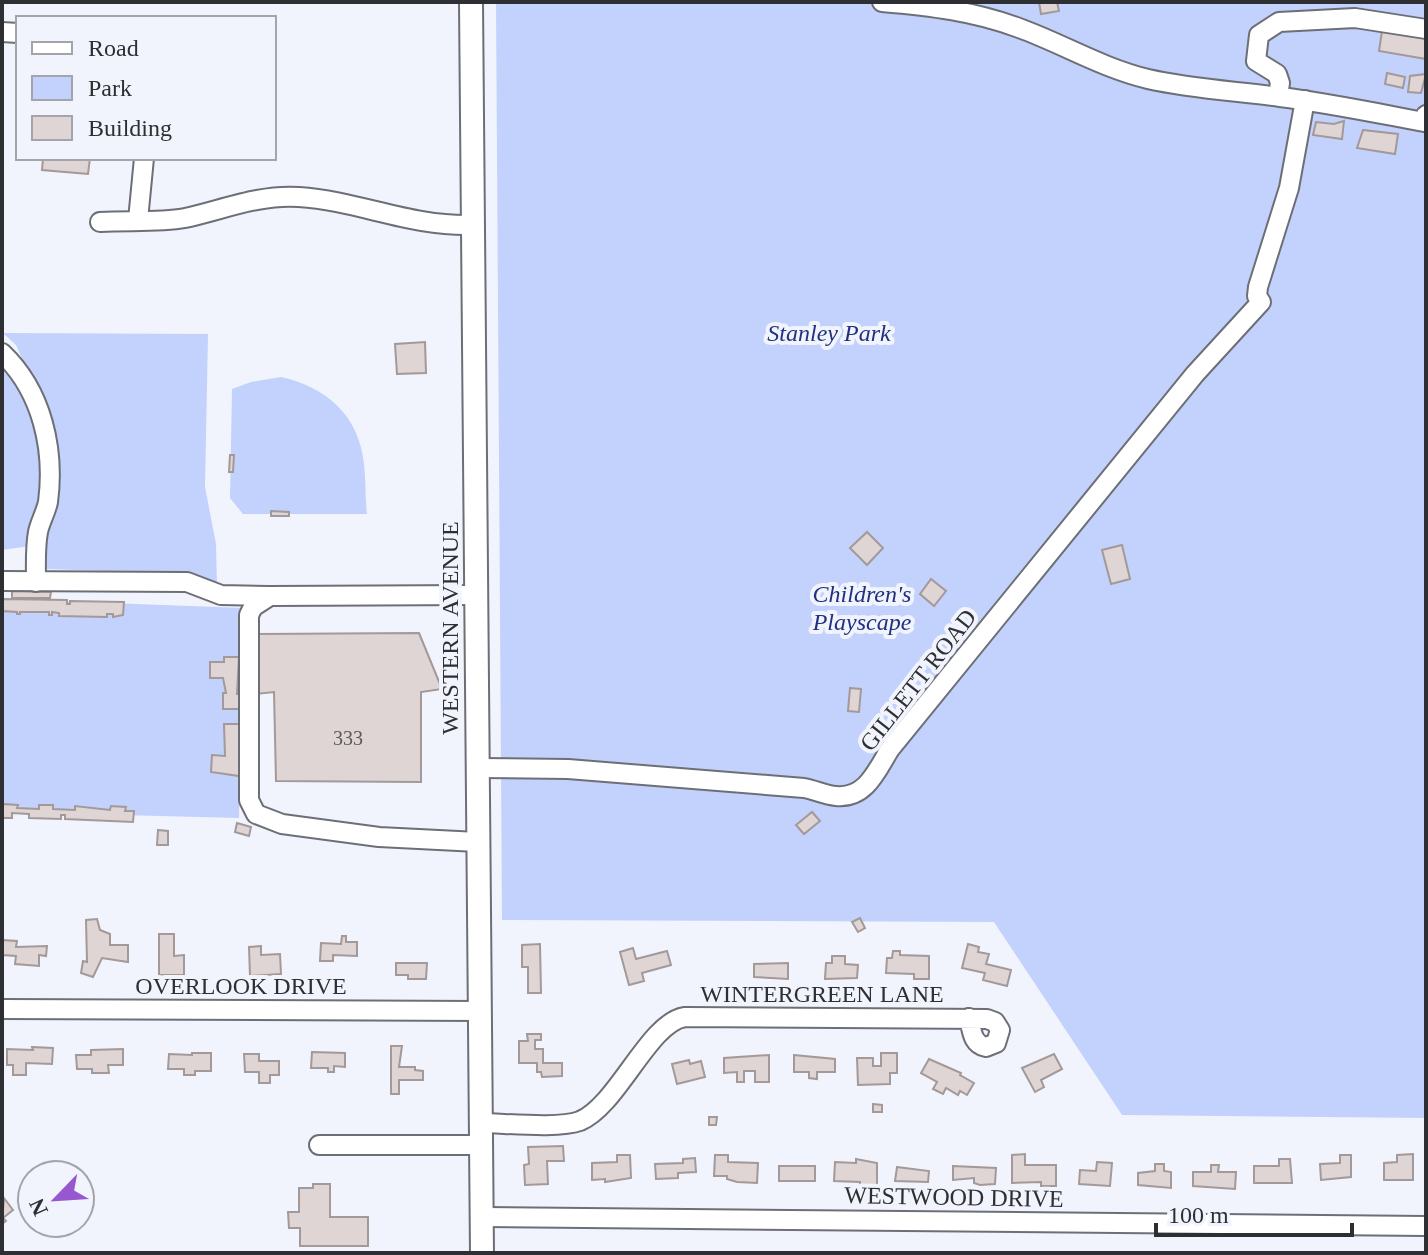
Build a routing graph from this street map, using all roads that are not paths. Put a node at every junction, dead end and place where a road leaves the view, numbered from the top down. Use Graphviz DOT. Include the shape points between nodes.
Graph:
graph roads {
  1 [pos="471,2"];
  2 [pos="882,2"];
  3 [pos="1426,29"];
  4 [pos="1278,96"];
  5 [pos="1305,100"];
  6 [pos="1426,115"];
  7 [pos="144,160"];
  8 [pos="152,160"];
  9 [pos="142,180"];
  10 [pos="138,220"];
  11 [pos="100,222"];
  12 [pos="473,225"];
  13 [pos="2,353"];
  14 [pos="2,581"];
  15 [pos="36,582"];
  16 [pos="476,595"];
  17 [pos="270,596"];
  18 [pos="477,768"];
  19 [pos="478,842"];
  20 [pos="2,1009"];
  21 [pos="480,1011"];
  22 [pos="969,1018"];
  23 [pos="480,1134"];
  24 [pos="319,1145"];
  25 [pos="482,1217"];
  26 [pos="1426,1226"];
  27 [pos="482,1253"];
  1 -- 12 [label="main road, WESTERN AVENUE"];
  2 -- 4 [label="street" via="995,19 1147,79"];
  3 -- 4 [label="street" via="1355,18 1279,22 1259,35 1256,61 1277,74"];
  4 -- 5 [label="street"];
  5 -- 6 [label="street" via="1424,122"];
  5 -- 18 [label="street, GILLETT ROAD" via="1289,188 1258,287 1261,302 1195,374 857,792 839,796 804,788 600,772"];
  7 -- 9 [label="street"];
  8 -- 9 [label="street"];
  9 -- 10 [label="street"];
  10 -- 11 [label="street"];
  10 -- 12 [label="street" via="184,218 296,196 425,223"];
  12 -- 16 [label="main road, WESTERN AVENUE"];
  13 -- 15 [label="street" via="34,397 47,441 48,504 39,531"];
  14 -- 15 [label="street"];
  15 -- 17 [label="street" via="187,582 221,595"];
  16 -- 17 [label="street"];
  16 -- 18 [label="main road, WESTERN AVENUE"];
  17 -- 19 [label="street" via="249,615 249,800 256,814 323,830"];
  18 -- 19 [label="main road, WESTERN AVENUE"];
  19 -- 21 [label="main road, WESTERN AVENUE"];
  20 -- 21 [label="street, OVERLOOK DRIVE"];
  21 -- 23 [label="main road, WESTERN AVENUE"];
  22 -- 23 [label="street, WINTERGREEN LANE" via="678,1018 585,1118"];
  23 -- 24 [label="street, WINTERGREEN LANE"];
  23 -- 25 [label="main road, WESTERN AVENUE"];
  25 -- 26 [label="street, WESTWOOD DRIVE"];
  25 -- 27 [label="main road, WESTERN AVENUE"];
}
